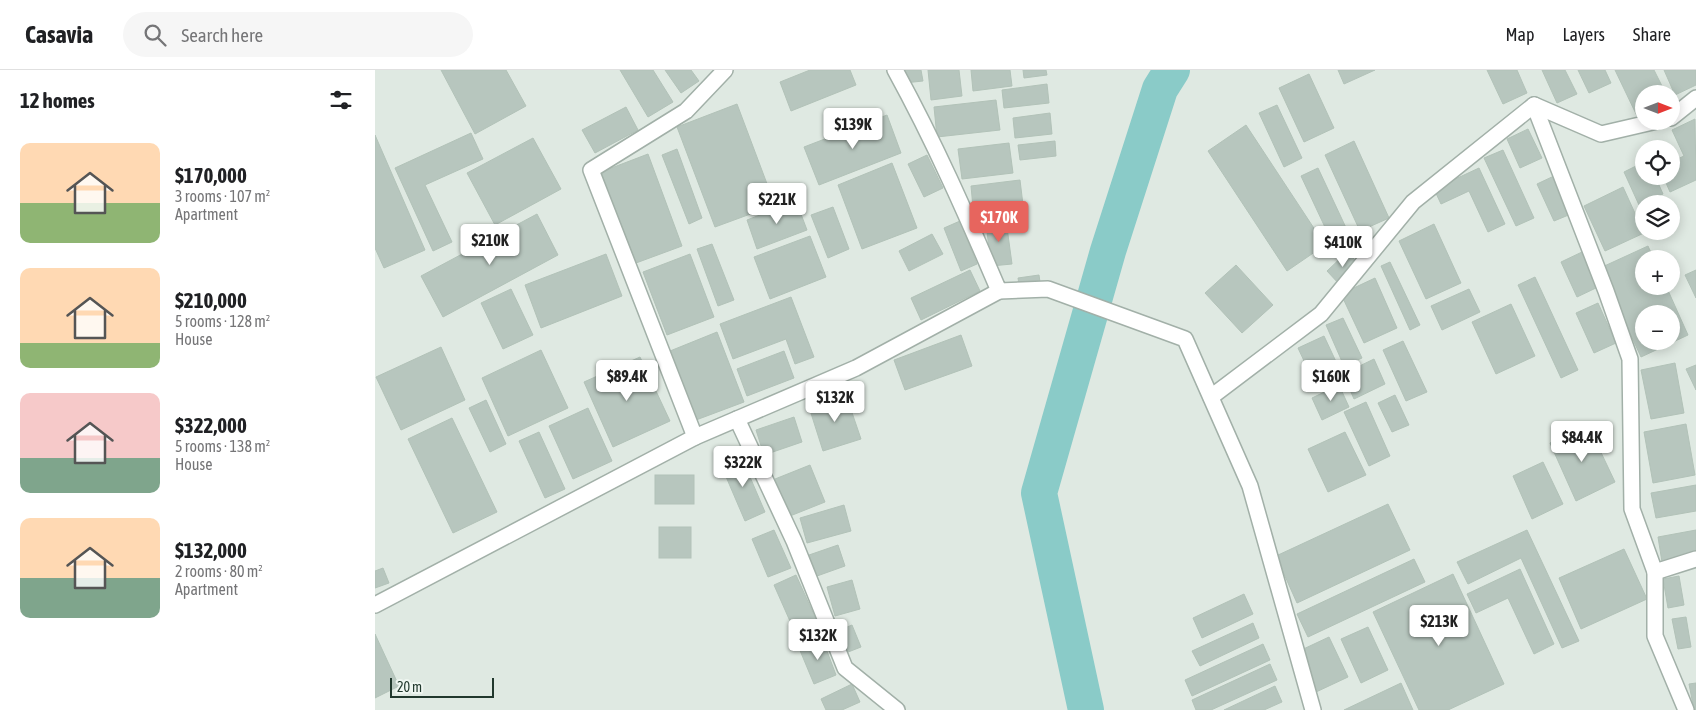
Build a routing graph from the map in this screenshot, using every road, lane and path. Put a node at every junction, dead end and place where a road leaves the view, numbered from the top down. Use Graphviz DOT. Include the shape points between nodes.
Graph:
graph roads {
  1 [pos="725,70"];
  2 [pos="895,70"];
  3 [pos="1696,98"];
  4 [pos="1534,105"];
  5 [pos="1680,111"];
  6 [pos="1635,126"];
  7 [pos="999,291"];
  8 [pos="1211,397"];
  9 [pos="737,419"];
  10 [pos="695,437"];
  11 [pos="1696,559"];
  12 [pos="1655,572"];
  13 [pos="375,606"];
  14 [pos="897,710"];
  15 [pos="1313,710"];
  16 [pos="1686,710"];
  1 -- 10 [label="street" via="686,111 591,170"];
  2 -- 7 [label="street" via="967,215"];
  3 -- 5 [label="street"];
  4 -- 6 [label="street" via="1601,134"];
  4 -- 8 [label="street" via="1413,202 1321,314"];
  4 -- 12 [label="street" via="1630,359 1632,509"];
  7 -- 8 [label="street" via="1048,289 1185,339"];
  7 -- 9 [label="street" via="856,368"];
  8 -- 15 [label="street" via="1250,486"];
  9 -- 10 [label="street"];
  9 -- 14 [label="street" via="794,541 845,668"];
  10 -- 13 [label="street"];
  11 -- 12 [label="street"];
  12 -- 16 [label="street" via="1655,636"];
}
